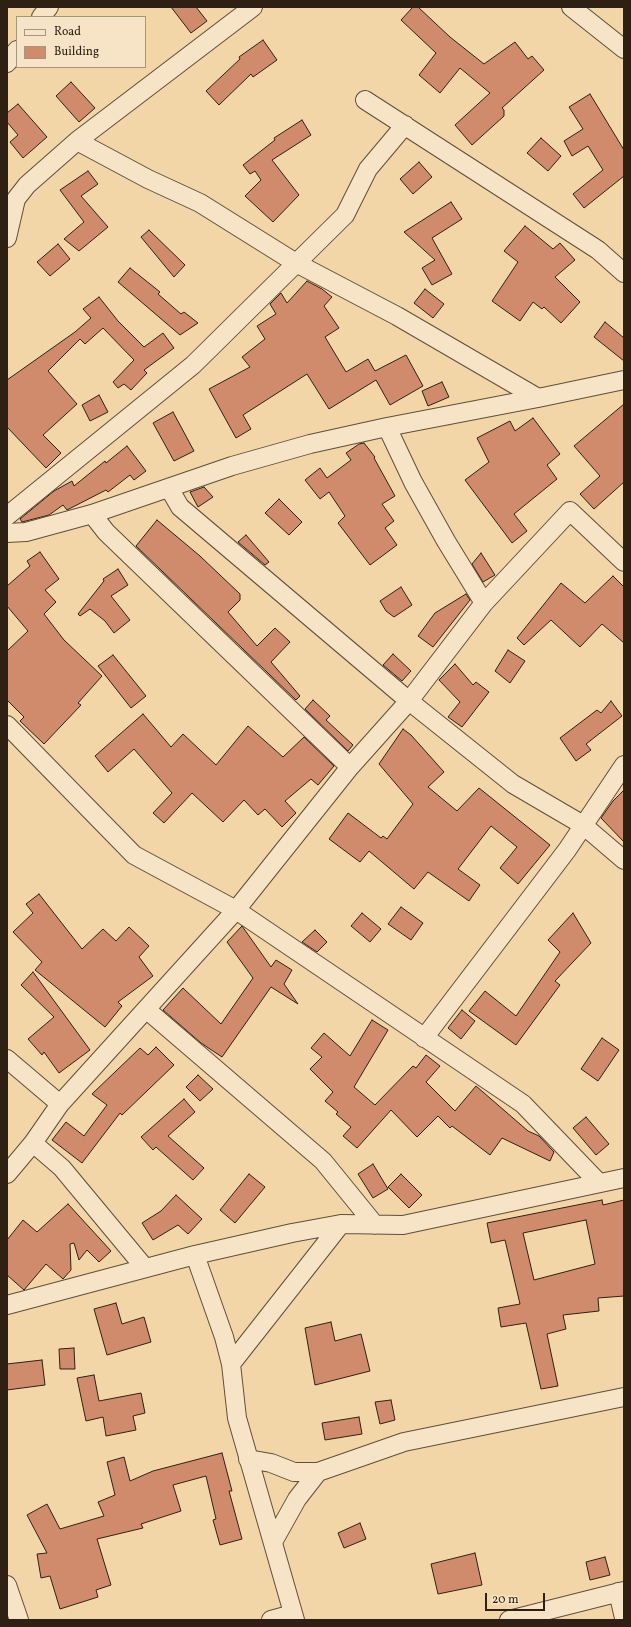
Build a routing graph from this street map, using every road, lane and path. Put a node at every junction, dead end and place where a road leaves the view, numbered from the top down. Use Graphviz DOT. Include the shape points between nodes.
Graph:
graph roads {
  1 [pos="49,7"];
  2 [pos="253,7"];
  3 [pos="571,7"];
  4 [pos="43,16"];
  5 [pos="624,49"];
  6 [pos="16,51"];
  7 [pos="7,63"];
  8 [pos="365,100"];
  9 [pos="405,125"];
  10 [pos="77,141"];
  11 [pos="11,196"];
  12 [pos="7,238"];
  13 [pos="296,263"];
  14 [pos="624,273"];
  15 [pos="624,380"];
  16 [pos="538,398"];
  17 [pos="387,427"];
  18 [pos="169,488"];
  19 [pos="92,514"];
  20 [pos="7,516"];
  21 [pos="7,533"];
  22 [pos="624,562"];
  23 [pos="484,603"];
  24 [pos="409,701"];
  25 [pos="7,725"];
  26 [pos="624,765"];
  27 [pos="350,767"];
  28 [pos="583,825"];
  29 [pos="624,860"];
  30 [pos="236,910"];
  31 [pos="147,1010"];
  32 [pos="424,1038"];
  33 [pos="7,1060"];
  34 [pos="60,1104"];
  35 [pos="33,1143"];
  36 [pos="7,1174"];
  37 [pos="624,1178"];
  38 [pos="599,1183"];
  39 [pos="341,1224"];
  40 [pos="375,1225"];
  41 [pos="196,1255"];
  42 [pos="145,1268"];
  43 [pos="7,1305"];
  44 [pos="231,1364"];
  45 [pos="624,1397"];
  46 [pos="248,1459"];
  47 [pos="318,1472"];
  48 [pos="272,1542"];
  49 [pos="7,1585"];
  50 [pos="621,1592"];
  51 [pos="294,1617"];
  52 [pos="624,1618"];
  53 [pos="19,1620"];
  54 [pos="271,1620"];
  55 [pos="509,1620"];
  1 -- 4 [label="street"];
  2 -- 10 [label="street"];
  3 -- 5 [label="street"];
  6 -- 7 [label="street"];
  8 -- 9 [label="street"];
  9 -- 13 [label="street" via="368,169 345,215"];
  9 -- 14 [label="street" via="598,250"];
  10 -- 11 [label="street"];
  10 -- 13 [label="street" via="200,203"];
  11 -- 12 [label="street"];
  13 -- 16 [label="street" via="397,316"];
  13 -- 20 [label="street" via="193,365"];
  15 -- 16 [label="street"];
  16 -- 17 [label="street"];
  17 -- 18 [label="street" via="310,444 239,464"];
  17 -- 23 [label="street" via="413,482"];
  18 -- 19 [label="street"];
  18 -- 24 [label="street" via="180,507"];
  19 -- 21 [label="street" via="26,532"];
  19 -- 27 [label="street" via="106,532"];
  22 -- 23 [label="street" via="570,511"];
  23 -- 24 [label="street"];
  24 -- 27 [label="street"];
  24 -- 28 [label="street" via="513,784"];
  25 -- 30 [label="street" via="134,856"];
  26 -- 28 [label="street"];
  27 -- 30 [label="street"];
  28 -- 29 [label="street"];
  28 -- 32 [label="street" via="567,850"];
  30 -- 31 [label="street"];
  30 -- 32 [label="street"];
  31 -- 34 [label="street"];
  31 -- 40 [label="street" via="323,1161"];
  32 -- 38 [label="street" via="523,1104"];
  33 -- 34 [label="street"];
  34 -- 35 [label="street"];
  35 -- 36 [label="street"];
  35 -- 42 [label="street" via="62,1168"];
  37 -- 38 [label="street"];
  38 -- 40 [label="street" via="403,1225"];
  39 -- 40 [label="street"];
  39 -- 41 [label="street"];
  39 -- 44 [label="street"];
  41 -- 42 [label="street"];
  41 -- 44 [label="street"];
  42 -- 43 [label="street"];
  44 -- 46 [label="street" via="237,1418"];
  45 -- 47 [label="street" via="404,1442"];
  46 -- 47 [label="street" via="271,1463 294,1472"];
  46 -- 48 [label="street"];
  47 -- 48 [label="street" via="297,1499"];
  48 -- 51 [label="street"];
  49 -- 53 [label="street"];
  50 -- 52 [label="street"];
  50 -- 55 [label="street"];
  51 -- 54 [label="street"];
}
